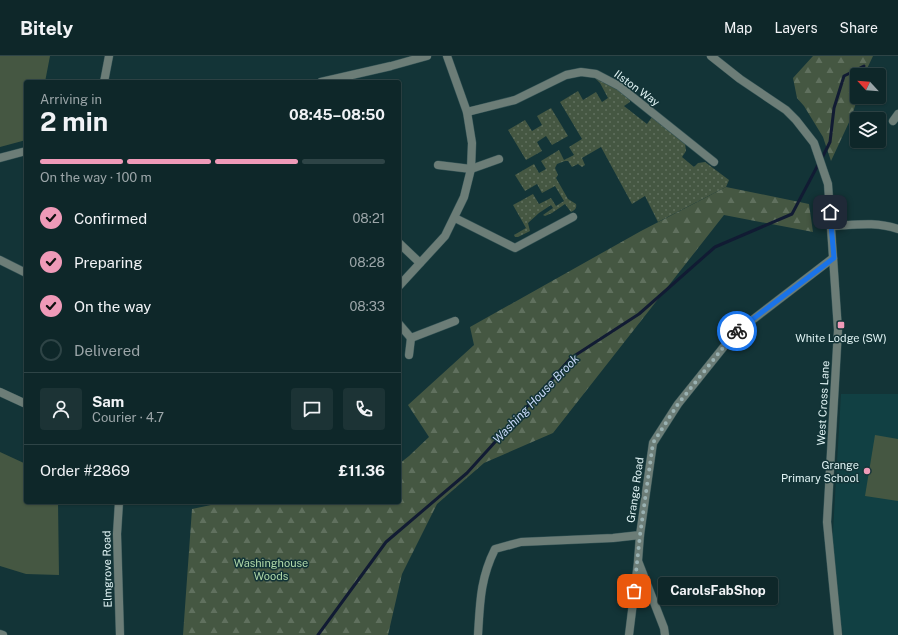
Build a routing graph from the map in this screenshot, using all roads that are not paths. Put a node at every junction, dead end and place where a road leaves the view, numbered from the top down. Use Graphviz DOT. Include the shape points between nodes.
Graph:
graph roads {
  1 [pos="109,56"];
  2 [pos="428,56"];
  3 [pos="447,56"];
  4 [pos="711,56"];
  5 [pos="104,80"];
  6 [pos="330,80"];
  7 [pos="468,112"];
  8 [pos="24,152"];
  9 [pos="0,158"];
  10 [pos="499,159"];
  11 [pos="714,162"];
  12 [pos="438,165"];
  13 [pos="471,169"];
  14 [pos="573,217"];
  15 [pos="455,218"];
  16 [pos="831,226"];
  17 [pos="898,229"];
  18 [pos="401,245"];
  19 [pos="834,258"];
  20 [pos="0,260"];
  21 [pos="420,263"];
  22 [pos="24,271"];
  23 [pos="401,284"];
  24 [pos="455,321"];
  25 [pos="401,326"];
  26 [pos="411,338"];
  27 [pos="409,355"];
  28 [pos="0,392"];
  29 [pos="24,403"];
  30 [pos="119,504"];
  31 [pos="640,535"];
  32 [pos="638,561"];
  33 [pos="120,635"];
  34 [pos="478,635"];
  35 [pos="629,635"];
  36 [pos="665,635"];
  37 [pos="838,635"];
  1 -- 5 [label="street"];
  2 -- 6 [label="street"];
  3 -- 7 [label="street"];
  4 -- 16 [label="street, West Cross Lane" via="792,115 814,143 827,180"];
  7 -- 11 [label="street, Ilston Way" via="515,100 566,75 581,72 596,74 619,86"];
  7 -- 13 [label="street" via="472,143"];
  8 -- 9 [label="street"];
  10 -- 13 [label="street"];
  12 -- 13 [label="street"];
  13 -- 15 [label="street" via="464,197"];
  14 -- 15 [label="street" via="515,248"];
  15 -- 21 [label="street" via="445,236"];
  16 -- 17 [label="street" via="871,224"];
  16 -- 19 [label="street, West Cross Lane"];
  18 -- 21 [label="street"];
  19 -- 31 [label="street, Grange Road" via="734,334 678,404 653,443"];
  19 -- 37 [label="street, West Cross Lane" via="838,330 827,522"];
  20 -- 22 [label="street"];
  21 -- 23 [label="street"];
  24 -- 26 [label="street"];
  25 -- 26 [label="street"];
  26 -- 27 [label="street"];
  28 -- 29 [label="street"];
  30 -- 33 [label="street, Elmgrove Road" via="116,534"];
  31 -- 32 [label="street"];
  31 -- 34 [label="street, Grange Road" via="521,542 495,549 488,563 481,591"];
  32 -- 35 [label="street"];
  32 -- 36 [label="street"];
}
